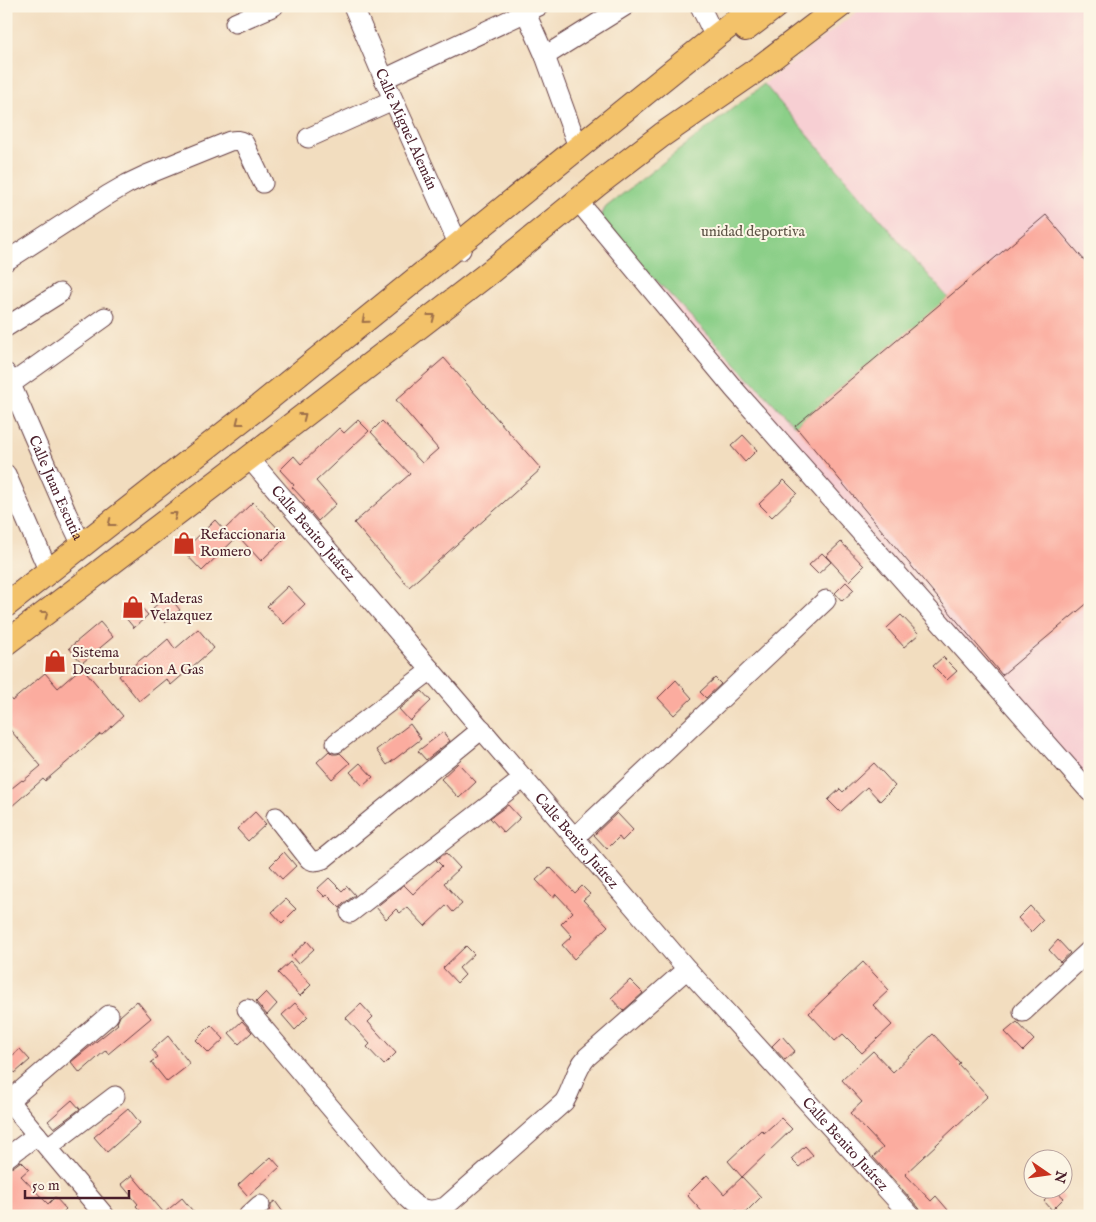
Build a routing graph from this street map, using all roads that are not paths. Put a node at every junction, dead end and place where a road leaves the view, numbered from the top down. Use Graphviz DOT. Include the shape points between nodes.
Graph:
graph roads {
  1 [pos="274,6"];
  2 [pos="353,6"];
  3 [pos="625,6"];
  4 [pos="700,6"];
  5 [pos="755,6"];
  6 [pos="776,6"];
  7 [pos="815,6"];
  8 [pos="840,6"];
  9 [pos="533,9"];
  10 [pos="235,23"];
  11 [pos="715,37"];
  12 [pos="545,56"];
  13 [pos="384,79"];
  14 [pos="733,87"];
  15 [pos="393,100"];
  16 [pos="308,138"];
  17 [pos="578,147"];
  18 [pos="263,183"];
  19 [pos="578,201"];
  20 [pos="454,250"];
  21 [pos="6,260"];
  22 [pos="60,293"];
  23 [pos="105,317"];
  24 [pos="6,326"];
  25 [pos="9,379"];
  26 [pos="249,458"];
  27 [pos="6,474"];
  28 [pos="82,545"];
  29 [pos="49,572"];
  30 [pos="826,600"];
  31 [pos="6,605"];
  32 [pos="6,643"];
  33 [pos="431,670"];
  34 [pos="482,729"];
  35 [pos="336,743"];
  36 [pos="524,778"];
  37 [pos="1090,792"];
  38 [pos="276,817"];
  39 [pos="574,838"];
  40 [pos="350,913"];
  41 [pos="1090,950"];
  42 [pos="687,969"];
  43 [pos="247,1009"];
  44 [pos="1023,1012"];
  45 [pos="109,1015"];
  46 [pos="115,1096"];
  47 [pos="8,1100"];
  48 [pos="42,1141"];
  49 [pos="6,1158"];
  50 [pos="105,1216"];
  51 [pos="911,1216"];
  1 -- 10 [label="street"];
  2 -- 13 [label="street, Calle Miguel Alemán"];
  3 -- 12 [label="street"];
  4 -- 11 [label="street"];
  5 -- 11 [label="main road"];
  6 -- 20 [label="main road" via="482,238"];
  7 -- 14 [label="main road" via="746,66"];
  8 -- 14 [label="main road"];
  9 -- 12 [label="street"];
  9 -- 13 [label="street"];
  11 -- 17 [label="main road"];
  12 -- 17 [label="street"];
  13 -- 15 [label="street, Calle Miguel Alemán"];
  14 -- 19 [label="main road" via="662,135"];
  15 -- 16 [label="street"];
  15 -- 20 [label="street, Calle Miguel Alemán"];
  17 -- 20 [label="main road"];
  18 -- 21 [label="street" via="244,143 230,141 127,184"];
  26 -- 19 [label="main road, one-way"];
  19 -- 37 [label="street" via="734,389"];
  20 -- 28 [label="main road, one-way"];
  22 -- 24 [label="street"];
  23 -- 25 [label="street"];
  25 -- 28 [label="street, Calle Juan Escutia"];
  32 -- 26 [label="main road, one-way"];
  26 -- 33 [label="street, Calle Benito Juárez"];
  27 -- 29 [label="street"];
  28 -- 29 [label="main road"];
  29 -- 31 [label="main road"];
  30 -- 39 [label="street"];
  33 -- 34 [label="street, Calle Benito Juárez"];
  33 -- 35 [label="street"];
  34 -- 36 [label="street, Calle Benito Juárez"];
  34 -- 38 [label="street" via="323,859 309,859"];
  36 -- 39 [label="street, Calle Benito Juárez"];
  36 -- 40 [label="street"];
  39 -- 42 [label="street, Calle Benito Juárez"];
  41 -- 44 [label="street"];
  42 -- 43 [label="street" via="580,1064 564,1102 445,1207 437,1210 414,1205 407,1198"];
  42 -- 51 [label="street, Calle Benito Juárez"];
  45 -- 47 [label="street"];
  46 -- 48 [label="street"];
  47 -- 48 [label="street"];
  48 -- 49 [label="street"];
  48 -- 50 [label="street"];
}
